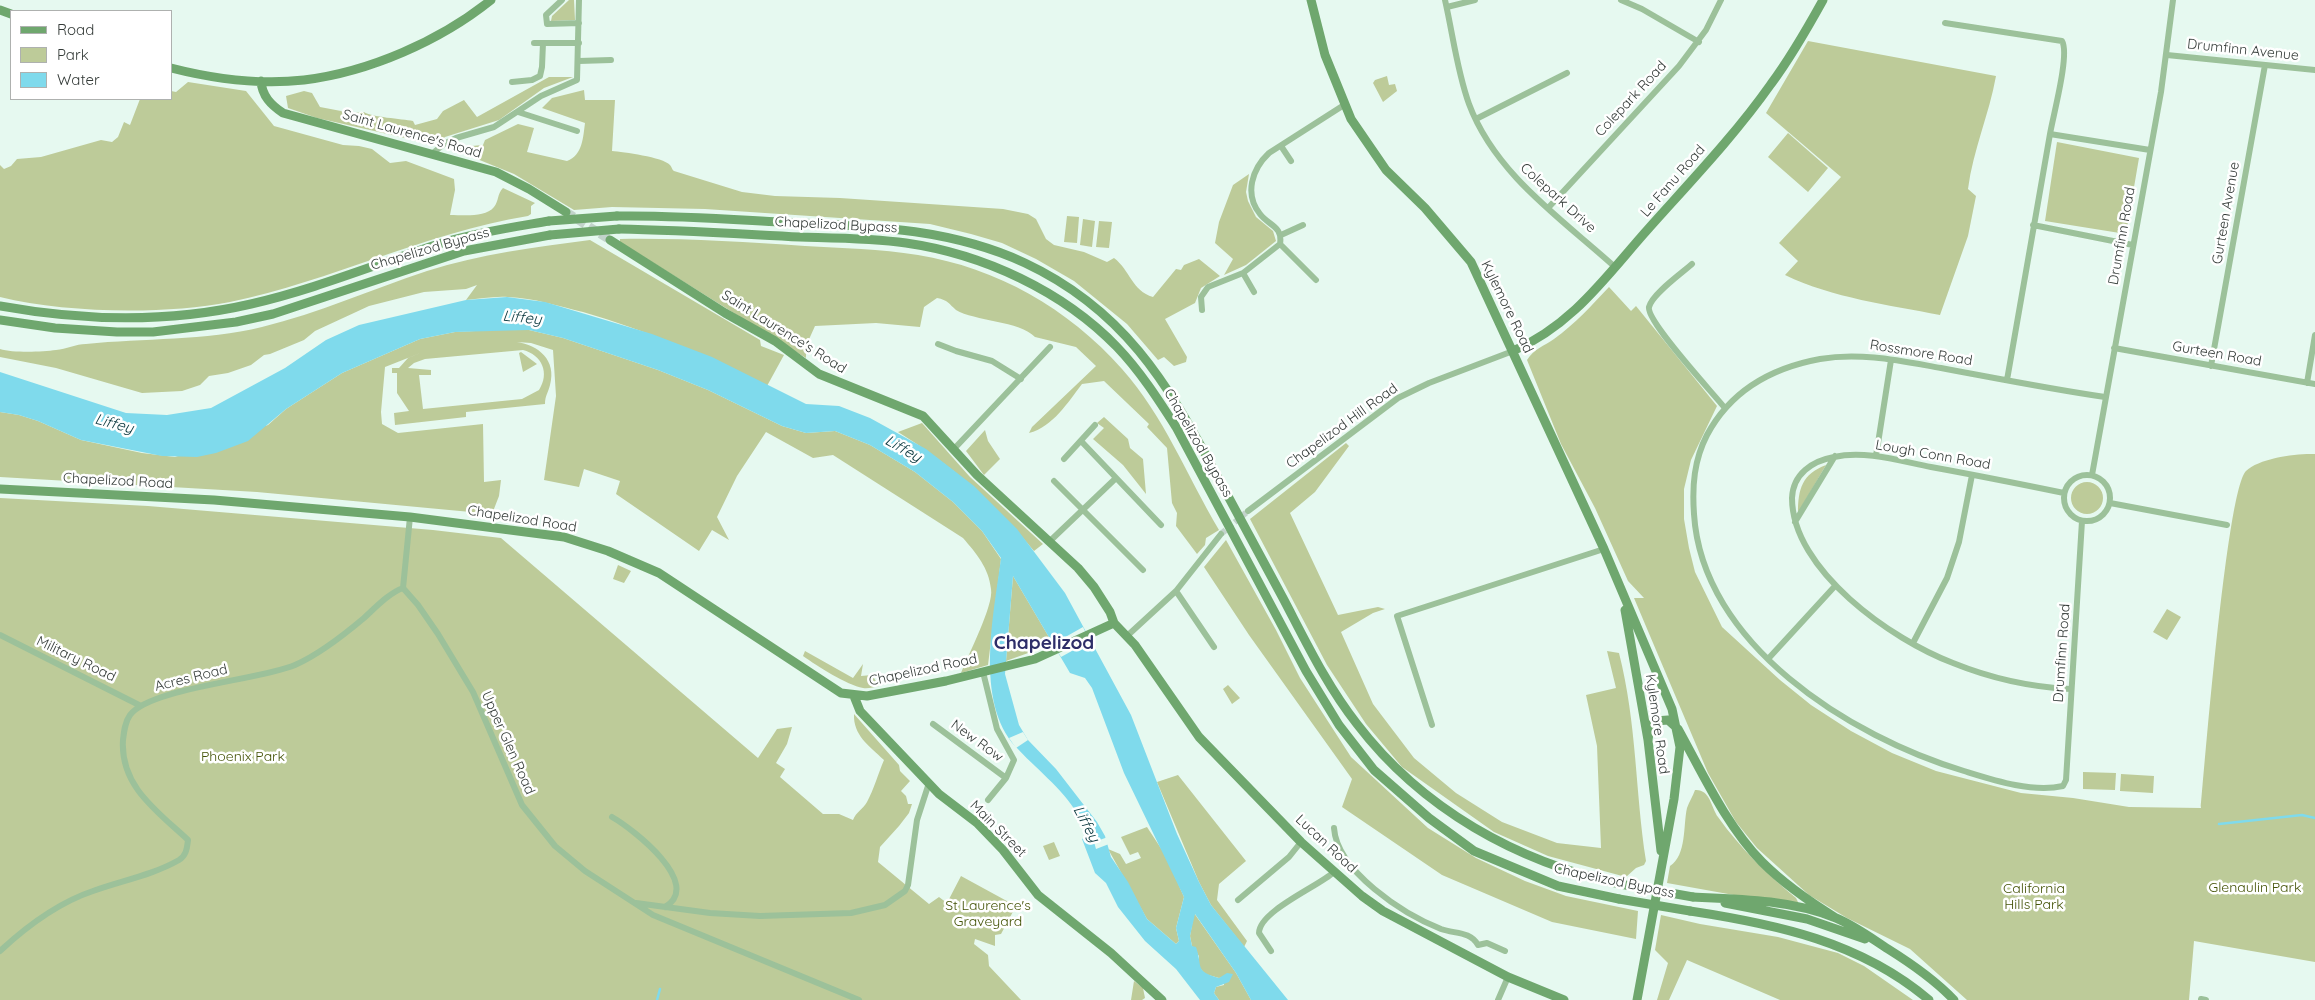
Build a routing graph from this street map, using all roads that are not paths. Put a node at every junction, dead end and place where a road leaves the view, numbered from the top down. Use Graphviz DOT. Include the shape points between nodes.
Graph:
graph roads {
  1 [pos="492,0"];
  2 [pos="562,0"];
  3 [pos="579,0"];
  4 [pos="1311,0"];
  5 [pos="1475,0"];
  6 [pos="1621,0"];
  7 [pos="1721,0"];
  8 [pos="1823,0"];
  9 [pos="2173,0"];
  10 [pos="1446,3"];
  11 [pos="1945,23"];
  12 [pos="579,24"];
  13 [pos="1699,42"];
  14 [pos="534,43"];
  15 [pos="543,43"];
  16 [pos="579,43"];
  17 [pos="2168,54"];
  18 [pos="579,60"];
  19 [pos="611,60"];
  20 [pos="2265,65"];
  21 [pos="172,68"];
  22 [pos="2315,70"];
  23 [pos="1567,73"];
  24 [pos="261,81"];
  25 [pos="512,82"];
  26 [pos="1344,105"];
  27 [pos="518,112"];
  28 [pos="1476,118"];
  29 [pos="577,131"];
  30 [pos="2050,134"];
  31 [pos="1280,146"];
  32 [pos="2150,150"];
  33 [pos="433,153"];
  34 [pos="1291,161"];
  35 [pos="1549,208"];
  36 [pos="566,212"];
  37 [pos="1303,225"];
  38 [pos="2033,226"];
  39 [pos="1281,235"];
  40 [pos="610,240"];
  41 [pos="1280,244"];
  42 [pos="2133,245"];
  43 [pos="1692,264"];
  44 [pos="1616,267"];
  45 [pos="1243,273"];
  46 [pos="1316,280"];
  47 [pos="1254,292"];
  48 [pos="0,306"];
  49 [pos="1202,310"];
  50 [pos="0,320"];
  51 [pos="2315,335"];
  52 [pos="938,344"];
  53 [pos="1050,347"];
  54 [pos="2114,348"];
  55 [pos="1513,351"];
  56 [pos="1891,360"];
  57 [pos="2211,366"];
  58 [pos="1021,379"];
  59 [pos="2007,380"];
  60 [pos="2307,383"];
  61 [pos="2315,384"];
  62 [pos="2105,397"];
  63 [pos="1724,407"];
  64 [pos="1095,426"];
  65 [pos="1081,441"];
  66 [pos="953,450"];
  67 [pos="1835,456"];
  68 [pos="1876,456"];
  69 [pos="1064,459"];
  70 [pos="1972,475"];
  71 [pos="2092,475"];
  72 [pos="1115,479"];
  73 [pos="1054,481"];
  74 [pos="0,489"];
  75 [pos="2064,493"];
  76 [pos="2110,503"];
  77 [pos="1083,510"];
  78 [pos="1248,511"];
  79 [pos="410,517"];
  80 [pos="2082,521"];
  81 [pos="1795,522"];
  82 [pos="1161,525"];
  83 [pos="2226,525"];
  84 [pos="1221,534"];
  85 [pos="1050,541"];
  86 [pos="1604,549"];
  87 [pos="1143,570"];
  88 [pos="1835,586"];
  89 [pos="403,588"];
  90 [pos="1176,591"];
  91 [pos="1622,595"];
  92 [pos="1114,623"];
  93 [pos="0,634"];
  94 [pos="1127,636"];
  95 [pos="1913,643"];
  96 [pos="1214,647"];
  97 [pos="1768,659"];
  98 [pos="985,672"];
  99 [pos="2070,689"];
  100 [pos="854,696"];
  101 [pos="142,706"];
  102 [pos="933,724"];
  103 [pos="1432,725"];
  104 [pos="1678,729"];
  105 [pos="1648,740"];
  106 [pos="1006,778"];
  107 [pos="929,783"];
  108 [pos="2063,786"];
  109 [pos="988,800"];
  110 [pos="612,817"];
  111 [pos="1334,828"];
  112 [pos="1301,842"];
  113 [pos="1662,858"];
  114 [pos="1334,872"];
  115 [pos="1693,897"];
  116 [pos="1238,900"];
  117 [pos="634,903"];
  118 [pos="665,907"];
  119 [pos="1836,918"];
  120 [pos="1478,945"];
  121 [pos="1884,946"];
  122 [pos="0,951"];
  123 [pos="1271,951"];
  124 [pos="1505,951"];
  125 [pos="1471,959"];
  126 [pos="1508,977"];
  127 [pos="859,1000"];
  128 [pos="1162,1000"];
  129 [pos="1498,1000"];
  130 [pos="1564,1000"];
  131 [pos="1638,1000"];
  132 [pos="1928,1000"];
  133 [pos="1954,1000"];
  1 -- 24 [label="main road" via="441,33 371,63 304,80"];
  2 -- 12 [label="street" via="548,12 547,24"];
  3 -- 12 [label="street"];
  4 -- 26 [label="main road, Kylemore Road" via="1325,55"];
  5 -- 10 [label="street"];
  6 -- 13 [label="street"];
  7 -- 13 [label="street, Colepark Road"];
  8 -- 44 [label="main road, Le Fanu Road" via="1767,90"];
  9 -- 17 [label="street, Drumfinn Road"];
  10 -- 28 [label="street, Colepark Drive" via="1463,83"];
  11 -- 30 [label="street" via="2062,41 2065,46 2062,75"];
  12 -- 16 [label="street"];
  13 -- 35 [label="street, Colepark Road"];
  14 -- 15 [label="street"];
  15 -- 16 [label="street"];
  15 -- 25 [label="street" via="540,76"];
  16 -- 18 [label="street"];
  17 -- 20 [label="street, Drumfinn Avenue"];
  17 -- 32 [label="street, Drumfinn Road"];
  18 -- 19 [label="street"];
  18 -- 27 [label="street" via="577,80 540,96"];
  20 -- 22 [label="street, Drumfinn Avenue"];
  20 -- 57 [label="street, Gurteen Avenue"];
  21 -- 24 [label="main road" via="214,77"];
  23 -- 28 [label="street"];
  24 -- 33 [label="main road, Saint Laurence's Road" via="266,99 283,113"];
  26 -- 31 [label="street"];
  26 -- 55 [label="main road, Kylemore Road" via="1386,170 1425,208 1471,262"];
  27 -- 29 [label="street"];
  27 -- 33 [label="street" via="494,127 456,138"];
  28 -- 35 [label="street, Colepark Drive" via="1513,175"];
  30 -- 32 [label="street"];
  30 -- 38 [label="street"];
  31 -- 34 [label="street"];
  31 -- 39 [label="street" via="1258,163 1250,187 1256,208 1278,228"];
  32 -- 42 [label="street, Drumfinn Road"];
  33 -- 36 [label="main road, Saint Laurence's Road" via="496,172"];
  35 -- 44 [label="street, Colepark Drive"];
  37 -- 39 [label="street"];
  38 -- 42 [label="street"];
  38 -- 59 [label="street"];
  39 -- 41 [label="street"];
  40 -- 66 [label="main road, Saint Laurence's Road" via="775,341 819,374 923,416"];
  41 -- 45 [label="street"];
  41 -- 46 [label="street"];
  42 -- 54 [label="street, Drumfinn Road"];
  43 -- 63 [label="street" via="1656,296 1649,305 1649,311 1658,328"];
  44 -- 55 [label="main road, Le Fanu Road" via="1574,312 1534,342"];
  45 -- 47 [label="street"];
  45 -- 49 [label="street" via="1208,287 1201,297"];
  48 -- 115 [label="main road, Chapelizod Bypass, bridge" via="62,315 158,318 250,304 482,233 549,221 617,216 678,216 857,226 937,234 972,243 1057,280 1084,299 1148,360 1200,444 1315,660 1356,724 1435,802 1482,834 1560,869"];
  50 -- 132 [label="main road, Chapelizod Bypass, bridge" via="117,332 153,332 236,322 273,314 464,251 550,235 618,229 906,243 967,256 1022,279 1067,307 1116,346 1156,395 1176,427 1306,671 1339,725 1374,770 1429,818 1474,850 1558,886 1786,928 1840,946 1888,970"];
  51 -- 60 [label="street"];
  52 -- 58 [label="street" via="992,361"];
  53 -- 58 [label="street"];
  54 -- 57 [label="street, Gurteen Road"];
  54 -- 62 [label="street, Drumfinn Road"];
  55 -- 78 [label="street, Chapelizod Hill Road" via="1428,383 1398,398"];
  55 -- 86 [label="main road, Kylemore Road"];
  56 -- 59 [label="street, Rossmore Road"];
  56 -- 63 [label="street, Rossmore Road" via="1846,356 1799,364 1755,382"];
  56 -- 68 [label="street"];
  57 -- 60 [label="street, Gurteen Road"];
  58 -- 66 [label="street"];
  59 -- 62 [label="street, Rossmore Road"];
  60 -- 61 [label="street, Gurteen Road"];
  62 -- 71 [label="street, Drumfinn Road"];
  63 -- 97 [label="street, Rossmore Road" via="1702,444 1696,464 1692,484 1694,528 1707,575 1719,598 1737,626"];
  64 -- 65 [label="street"];
  65 -- 69 [label="street"];
  65 -- 72 [label="street"];
  66 -- 85 [label="main road, Saint Laurence's Road"];
  67 -- 68 [label="street, Lough Conn Road"];
  67 -- 81 [label="street"];
  67 -- 81 [label="street, Lough Conn Road" via="1812,464 1797,479 1792,488"];
  68 -- 70 [label="street, Lough Conn Road"];
  70 -- 75 [label="street, Lough Conn Road"];
  70 -- 95 [label="street" via="1959,542 1947,578"];
  71 -- 75 [label="street" via="2071,481"];
  71 -- 76 [label="street" via="2108,488"];
  72 -- 77 [label="street"];
  72 -- 82 [label="street"];
  73 -- 77 [label="street"];
  74 -- 79 [label="main road, Chapelizod Road" via="214,500"];
  75 -- 80 [label="street" via="2070,514"];
  76 -- 80 [label="street" via="2108,510 2097,520"];
  76 -- 83 [label="street"];
  77 -- 85 [label="street"];
  77 -- 87 [label="street"];
  79 -- 89 [label="street"];
  79 -- 100 [label="main road, Chapelizod Road" via="542,533 622,556 672,581 841,693"];
  80 -- 99 [label="street, Drumfinn Road"];
  81 -- 88 [label="street, Lough Conn Road" via="1812,557"];
  84 -- 90 [label="street"];
  85 -- 92 [label="main road, Saint Laurence's Road" via="1094,587"];
  86 -- 91 [label="main road, Kylemore Road"];
  86 -- 103 [label="street" via="1397,616"];
  88 -- 95 [label="street, Lough Conn Road"];
  88 -- 97 [label="street"];
  89 -- 101 [label="street, Acres Road" via="347,632 296,664 267,674 156,699"];
  89 -- 117 [label="street, Upper Glen Road" via="438,634 473,692 522,805 555,846"];
  90 -- 94 [label="street"];
  90 -- 96 [label="street"];
  91 -- 104 [label="main road, Kylemore Road"];
  91 -- 105 [label="main road, Kylemore Road"];
  92 -- 94 [label="main road, Saint Laurence's Road"];
  92 -- 98 [label="main road, Chapelizod Road" via="1054,652"];
  93 -- 101 [label="street, Military Road"];
  94 -- 112 [label="main road, Lucan Road" via="1199,737"];
  95 -- 99 [label="street, Lough Conn Road" via="1976,672 2027,684"];
  97 -- 108 [label="street, Rossmore Road" via="1826,705 1871,733 1914,753 1981,776 2025,785"];
  98 -- 100 [label="main road, Chapelizod Road"];
  98 -- 106 [label="street" via="997,729 1014,760"];
  99 -- 108 [label="street, Drumfinn Road" via="2066,780"];
  100 -- 107 [label="main road, Main Street" via="860,711"];
  101 -- 122 [label="street, Acres Road" via="131,714 124,727 122,751 127,773 137,792 188,840 186,851 181,859 68,901 21,932"];
  102 -- 106 [label="street, New Row"];
  104 -- 105 [label="main road" via="1668,720 1655,720"];
  104 -- 113 [label="main road, Kylemore Road" via="1680,747 1674,800"];
  104 -- 119 [label="main road" via="1726,816 1762,862 1795,891"];
  105 -- 113 [label="main road, Kylemore Road"];
  106 -- 109 [label="street"];
  107 -- 118 [label="street" via="917,820 910,882 905,890 885,905 851,914 760,916"];
  107 -- 128 [label="main road, Main Street" via="977,823 1038,895 1111,953"];
  110 -- 118 [label="street" via="630,827 664,861 676,879 678,893"];
  111 -- 120 [label="street" via="1334,838 1345,859 1370,886 1442,929 1472,937"];
  112 -- 114 [label="main road, Lucan Road"];
  112 -- 116 [label="street" via="1289,857"];
  113 -- 131 [label="main road, Kylemore Road"];
  114 -- 123 [label="street" via="1306,888 1262,923 1260,933"];
  114 -- 125 [label="main road, Lucan Road" via="1382,911"];
  115 -- 119 [label="main road, Chapelizod Bypass" via="1742,899"];
  115 -- 121 [label="main road, Chapelizod Bypass" via="1807,919"];
  117 -- 118 [label="street"];
  117 -- 127 [label="street, Upper Glen Road" via="688,931"];
  119 -- 121 [label="main road, Chapelizod Bypass"];
  120 -- 124 [label="street" via="1487,944"];
  120 -- 125 [label="street"];
  121 -- 133 [label="main road, Chapelizod Bypass" via="1925,974"];
  125 -- 126 [label="main road, Lucan Road"];
  126 -- 129 [label="street"];
  126 -- 130 [label="main road, Lucan Road"];
}
